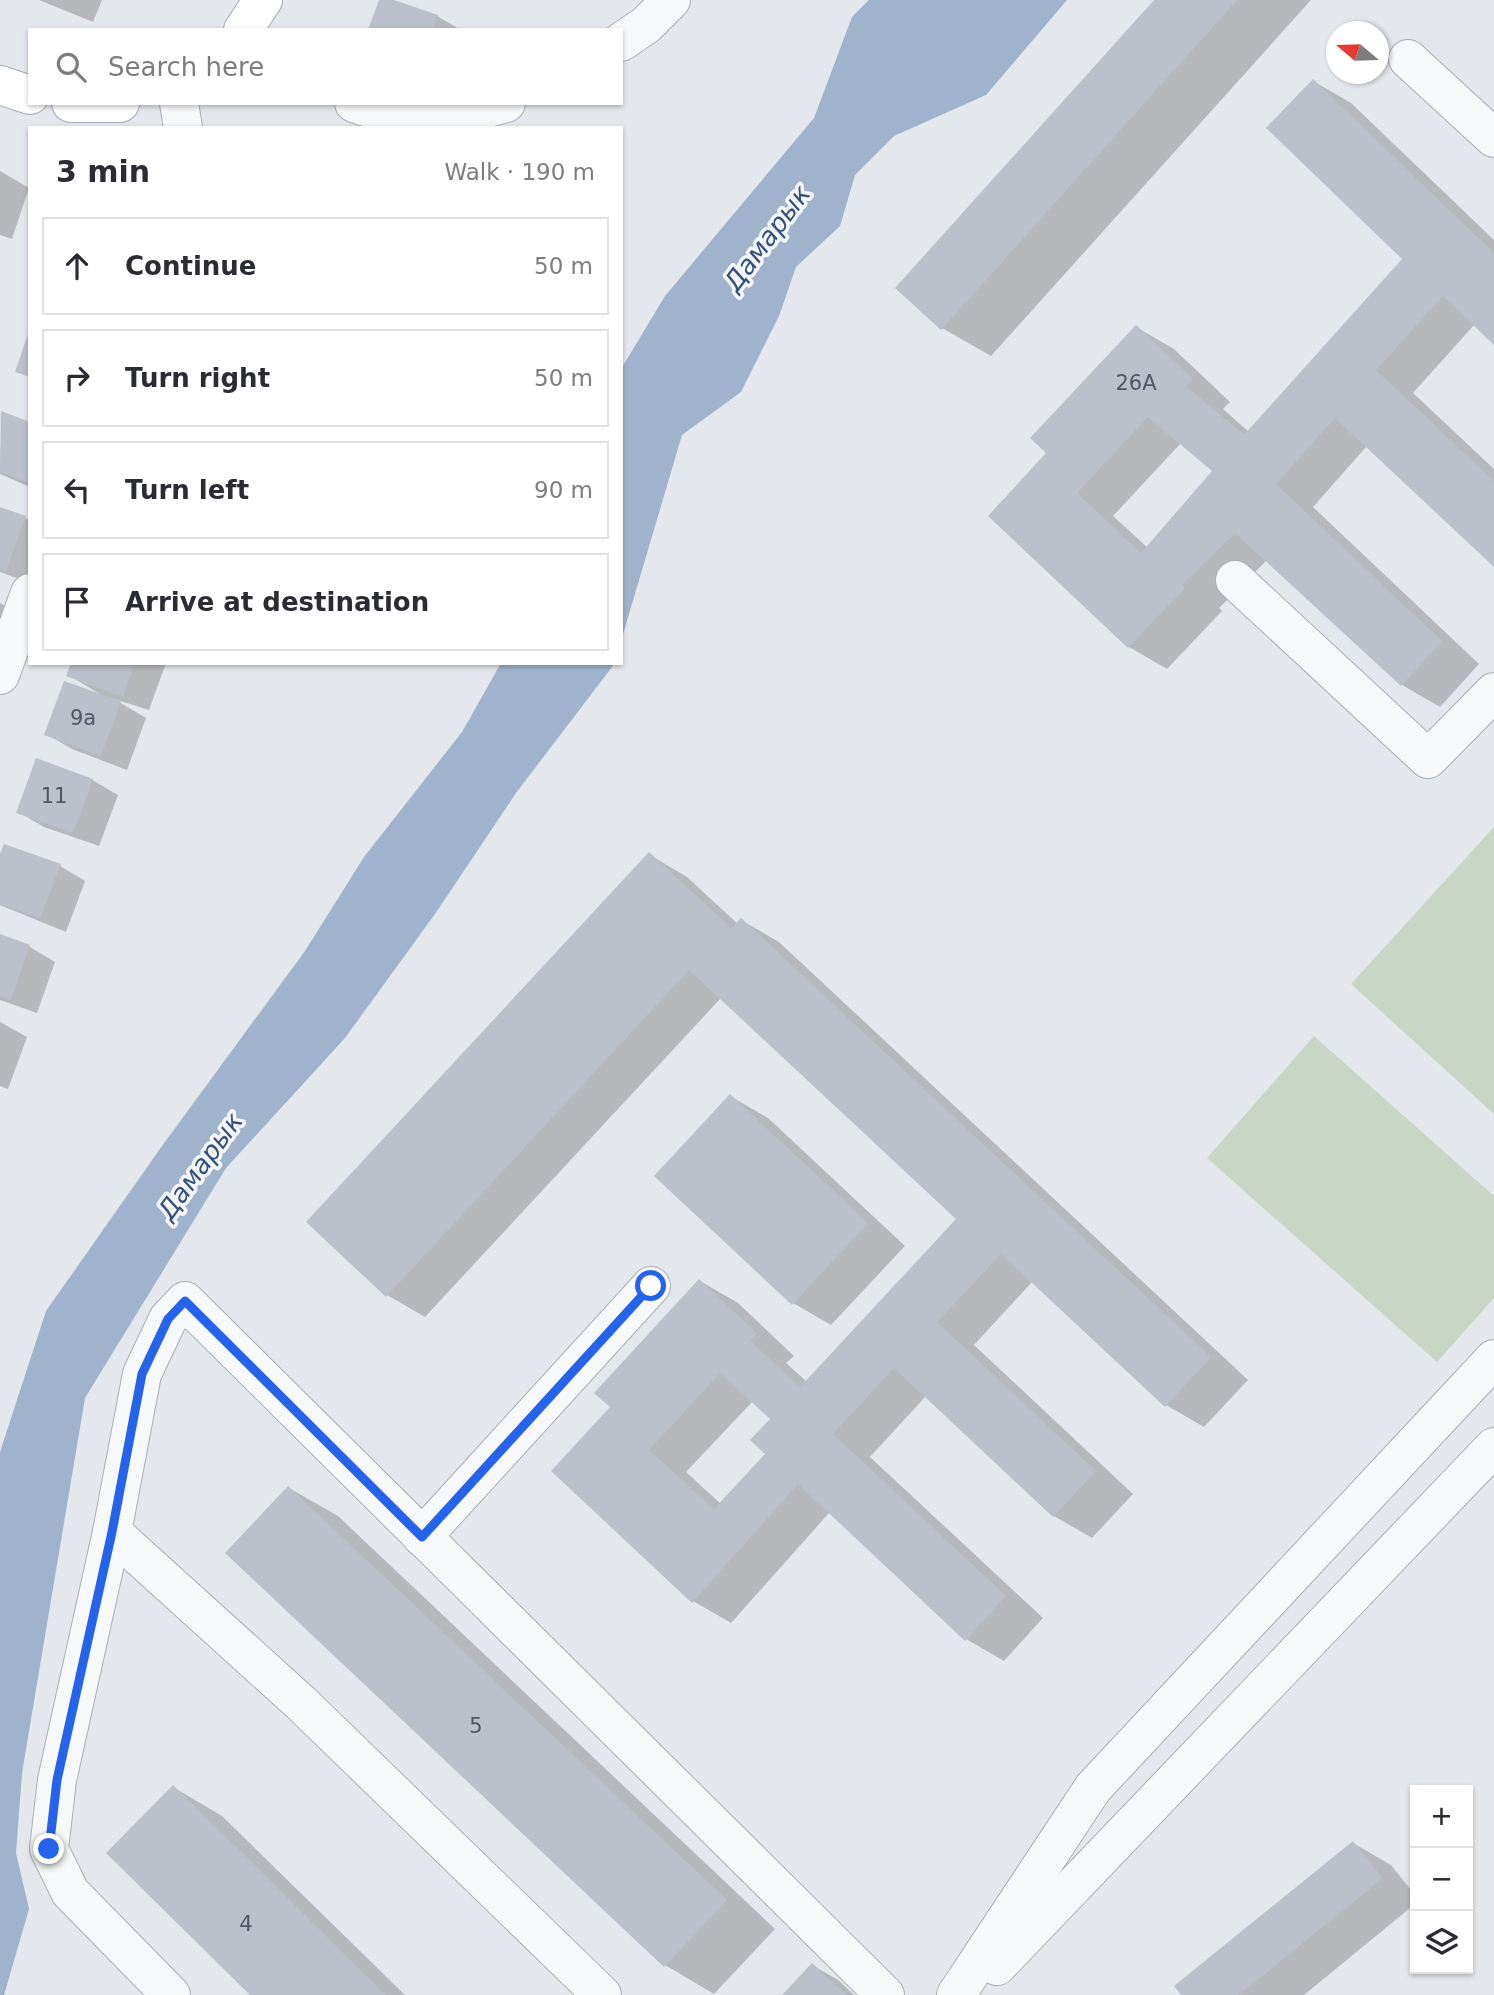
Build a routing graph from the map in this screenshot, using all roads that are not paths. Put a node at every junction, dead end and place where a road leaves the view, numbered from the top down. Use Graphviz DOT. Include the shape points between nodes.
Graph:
graph roads {
  1 [pos="263,0"];
  2 [pos="671,0"];
  3 [pos="244,28"];
  4 [pos="623,42"];
  5 [pos="1408,59"];
  6 [pos="0,85"];
  7 [pos="28,94"];
  8 [pos="179,105"];
  9 [pos="363,105"];
  10 [pos="498,105"];
  11 [pos="183,126"];
  12 [pos="1494,138"];
  13 [pos="1235,580"];
  14 [pos="28,598"];
  15 [pos="0,675"];
  16 [pos="1494,692"];
  17 [pos="651,1286"];
  18 [pos="1494,1359"];
  19 [pos="1494,1447"];
  20 [pos="112,1532"];
  21 [pos="422,1537"];
  22 [pos="171,1995"];
  23 [pos="602,1995"];
  24 [pos="886,1995"];
  25 [pos="956,1995"];
  26 [pos="969,1995"];
  1 -- 3 [label="main road"];
  2 -- 4 [label="street"];
  5 -- 12 [label="street"];
  6 -- 7 [label="main road"];
  8 -- 11 [label="street"];
  9 -- 10 [label="street" via="412,117 455,116"];
  13 -- 16 [label="street" via="1428,759"];
  14 -- 15 [label="street"];
  17 -- 21 [label="street"];
  18 -- 25 [label="street" via="1093,1788"];
  19 -- 26 [label="street"];
  20 -- 21 [label="street" via="142,1374 168,1319 185,1301"];
  20 -- 22 [label="street" via="57,1780 49,1849 70,1892"];
  20 -- 23 [label="street" via="301,1703"];
  21 -- 24 [label="street"];
}
